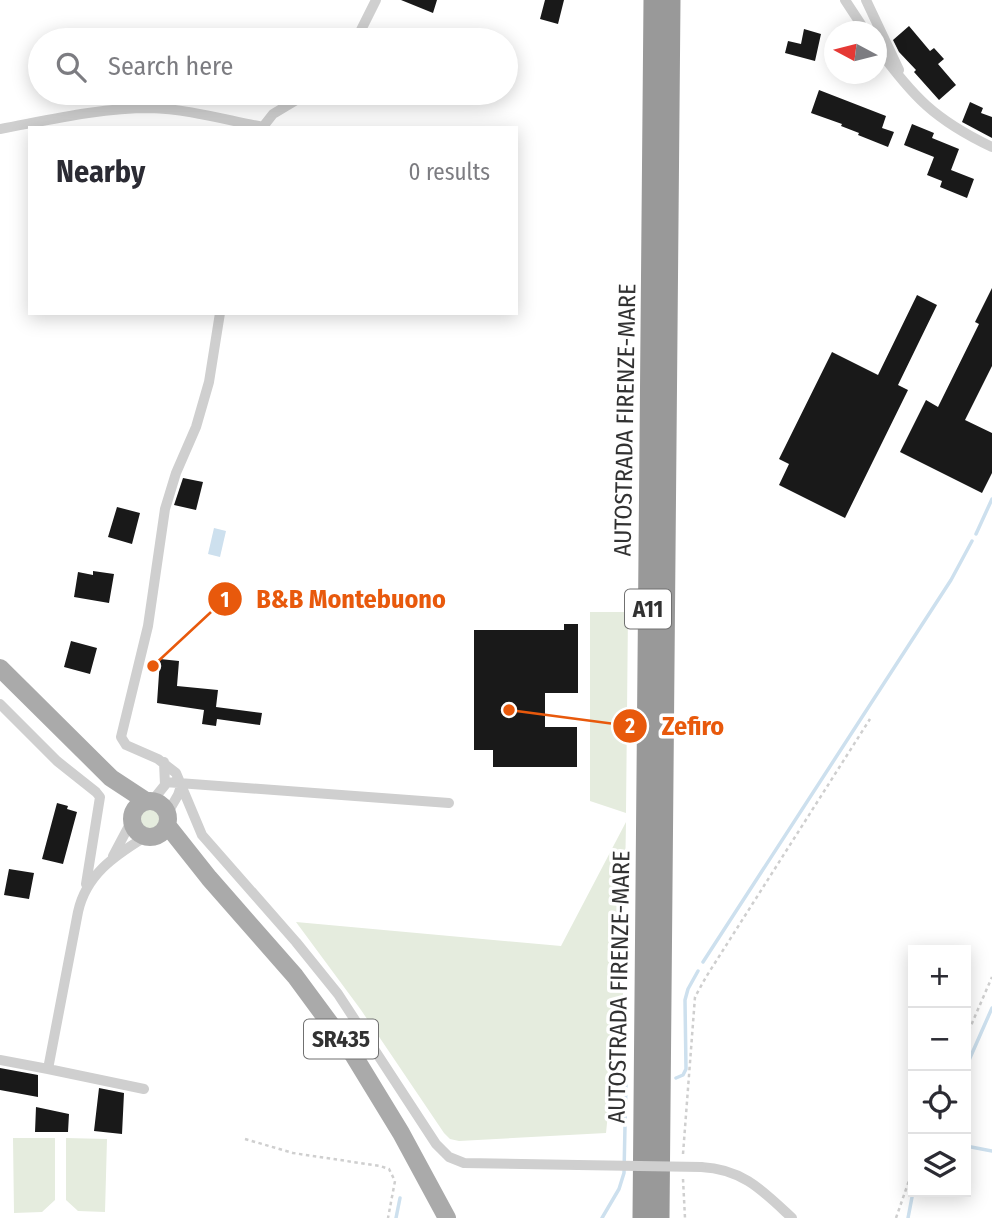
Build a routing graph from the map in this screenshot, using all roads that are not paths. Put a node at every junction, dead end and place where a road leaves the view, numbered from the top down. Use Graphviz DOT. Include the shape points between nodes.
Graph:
graph roads {
  1 [pos="376,0"];
  2 [pos="653,0"];
  3 [pos="671,0"];
  4 [pos="845,0"];
  5 [pos="866,0"];
  6 [pos="859,21"];
  7 [pos="362,28"];
  8 [pos="887,60"];
  9 [pos="904,83"];
  10 [pos="288,105"];
  11 [pos="258,126"];
  12 [pos="264,126"];
  13 [pos="0,129"];
  14 [pos="992,147"];
  15 [pos="220,315"];
  16 [pos="0,668"];
  17 [pos="0,704"];
  18 [pos="163,762"];
  19 [pos="111,778"];
  20 [pos="165,782"];
  21 [pos="182,783"];
  22 [pos="149,801"];
  23 [pos="449,803"];
  24 [pos="192,811"];
  25 [pos="132,818"];
  26 [pos="161,824"];
  27 [pos="112,858"];
  28 [pos="84,890"];
  29 [pos="0,1060"];
  30 [pos="48,1069"];
  31 [pos="144,1089"];
  32 [pos="447,1218"];
  33 [pos="642,1218"];
  34 [pos="660,1218"];
  35 [pos="792,1218"];
  1 -- 7 [label="street"];
  2 -- 33 [label="highway, AUTOSTRADA FIRENZE-MARE / A11"];
  3 -- 34 [label="highway, AUTOSTRADA FIRENZE-MARE / A11"];
  4 -- 6 [label="street"];
  5 -- 9 [label="street"];
  8 -- 9 [label="street"];
  9 -- 14 [label="street" via="937,117"];
  10 -- 12 [label="street"];
  11 -- 13 [label="street" via="149,108"];
  15 -- 18 [label="street" via="209,382 165,509 148,626 121,732 126,745"];
  16 -- 19 [label="main road"];
  17 -- 28 [label="street" via="100,797"];
  18 -- 20 [label="street"];
  18 -- 21 [label="street"];
  19 -- 22 [label="main road"];
  19 -- 25 [label="main road"];
  20 -- 21 [label="street"];
  20 -- 22 [label="street"];
  21 -- 23 [label="street"];
  21 -- 24 [label="street"];
  21 -- 26 [label="street"];
  22 -- 25 [label="main road" via="137,806"];
  22 -- 26 [label="main road, SR435" via="164,807"];
  24 -- 26 [label="street"];
  24 -- 35 [label="street, bridge" via="205,839 338,995 427,1132 449,1157 464,1163 725,1170 755,1185"];
  25 -- 26 [label="main road, SR435" via="136,831"];
  25 -- 27 [label="street"];
  26 -- 27 [label="street"];
  26 -- 32 [label="main road, SR435" via="287,966 354,1056"];
  27 -- 28 [label="street"];
  28 -- 30 [label="street"];
  29 -- 30 [label="street"];
  30 -- 31 [label="street"];
}
